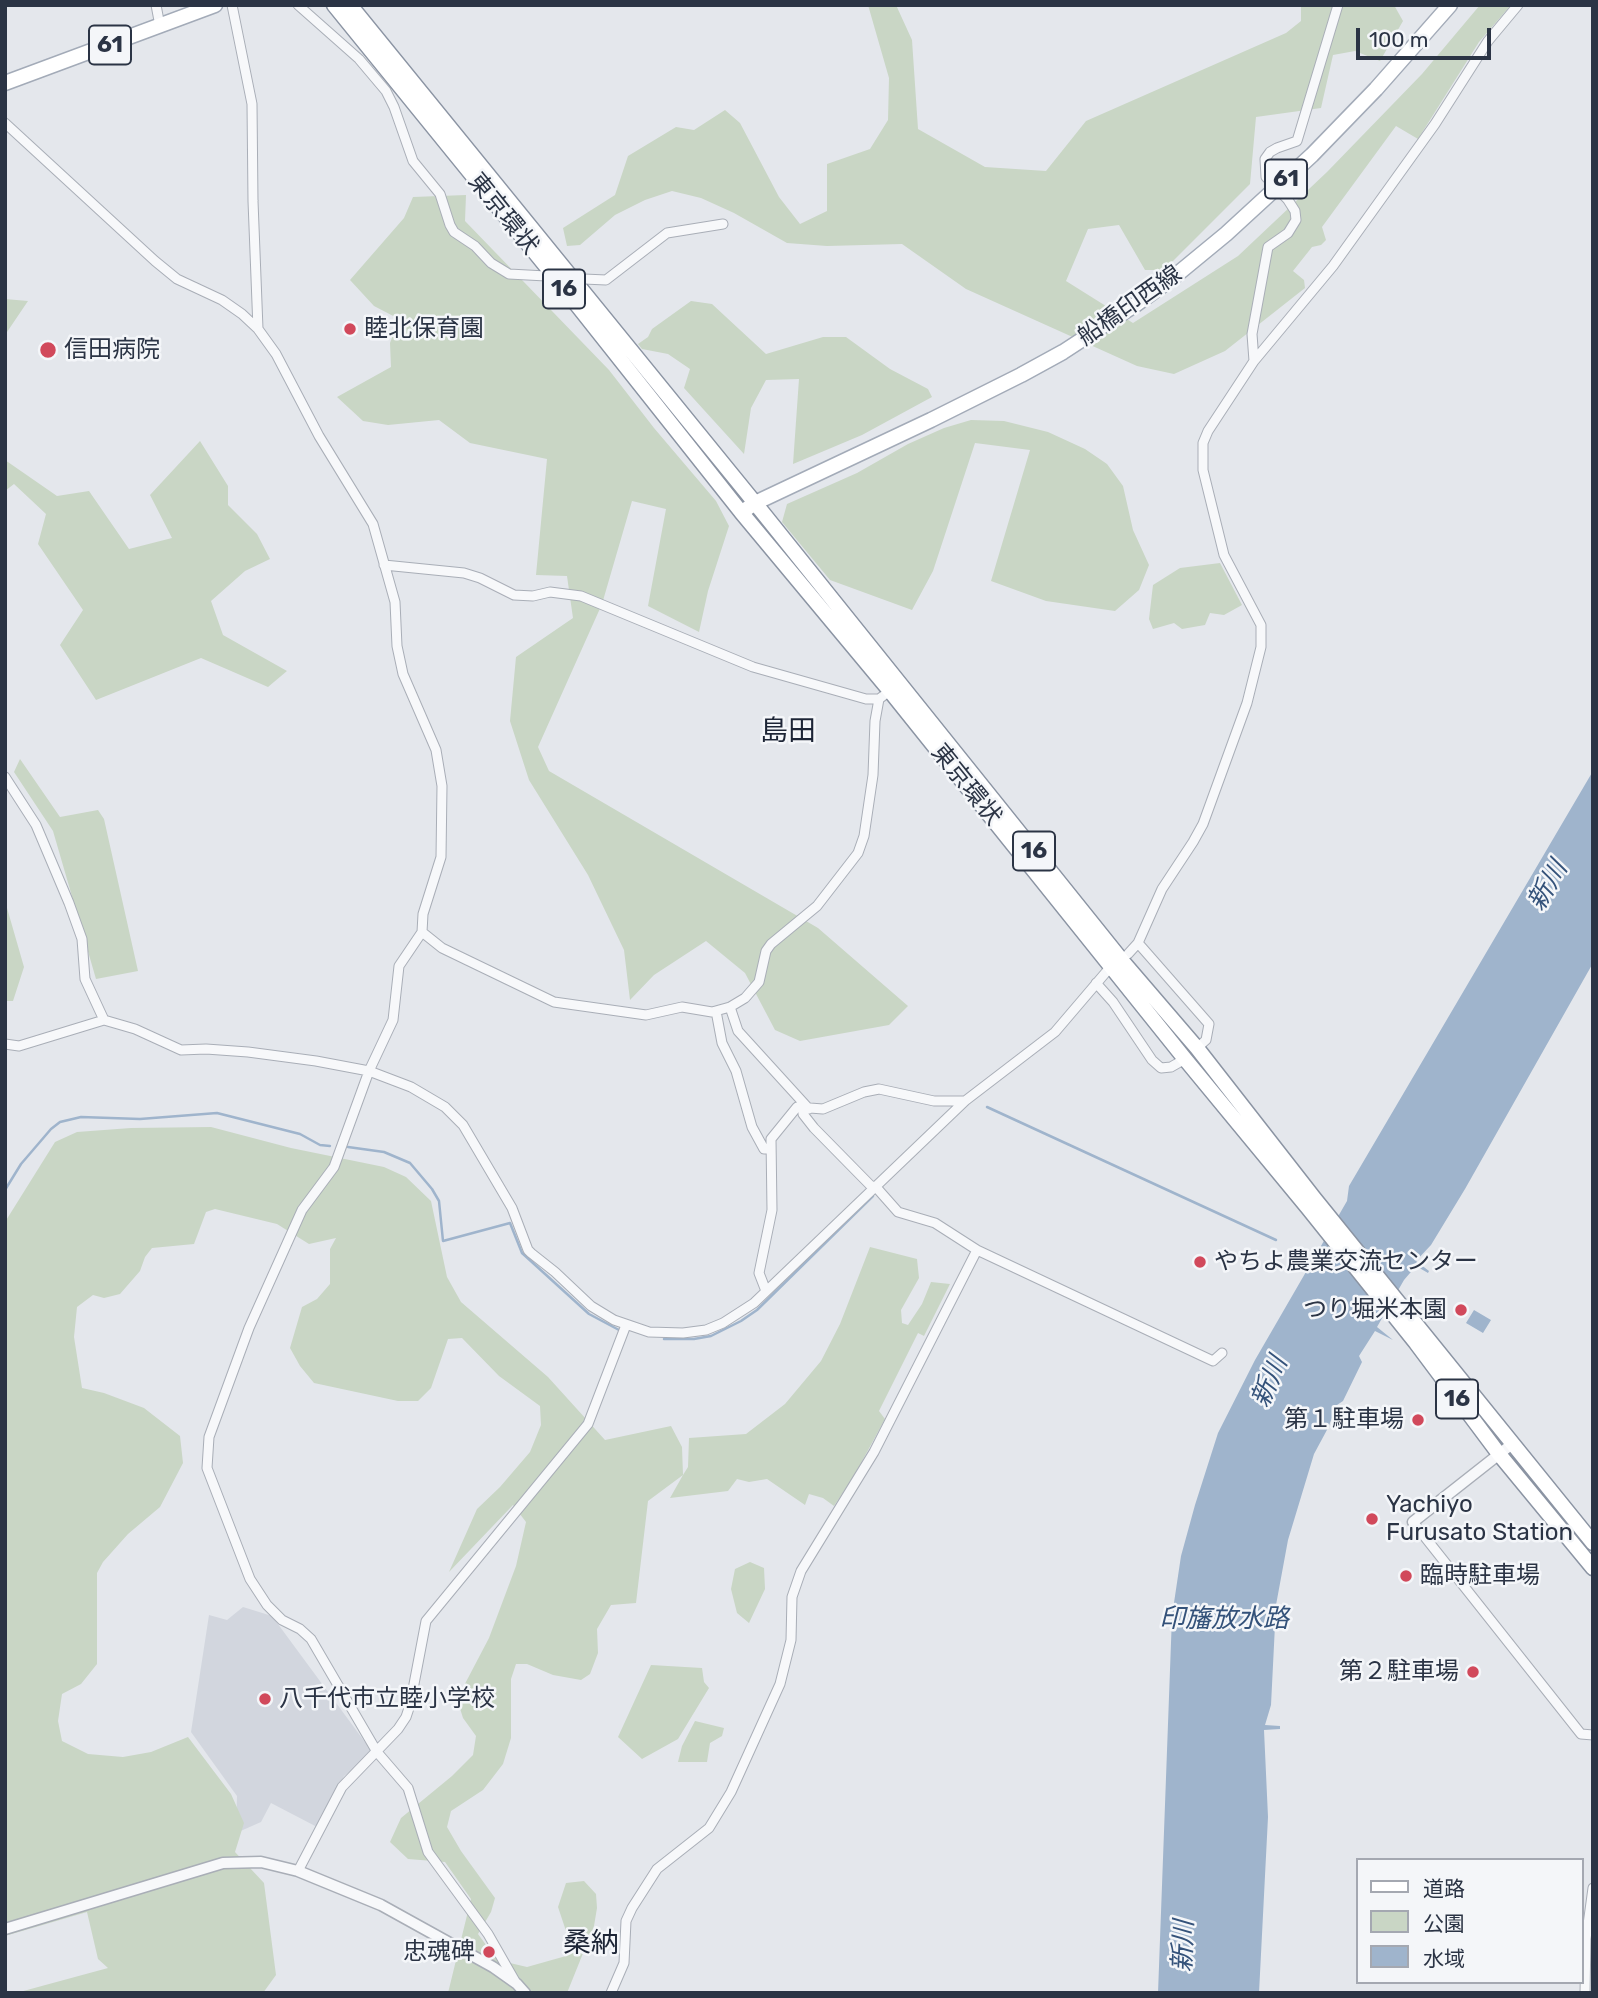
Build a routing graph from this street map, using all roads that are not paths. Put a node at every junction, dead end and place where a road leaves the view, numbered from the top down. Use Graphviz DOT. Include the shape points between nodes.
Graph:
graph roads {
  1 [pos="156,5"];
  2 [pos="215,5"];
  3 [pos="232,5"];
  4 [pos="298,5"];
  5 [pos="334,5"];
  6 [pos="350,5"];
  7 [pos="1338,5"];
  8 [pos="1450,5"];
  9 [pos="1518,5"];
  10 [pos="160,26"];
  11 [pos="5,83"];
  12 [pos="5,123"];
  13 [pos="1276,188"];
  14 [pos="723,224"];
  15 [pos="546,276"];
  16 [pos="584,279"];
  17 [pos="258,329"];
  18 [pos="1254,361"];
  19 [pos="755,503"];
  20 [pos="741,512"];
  21 [pos="384,565"];
  22 [pos="881,671"];
  23 [pos="885,695"];
  24 [pos="5,777"];
  25 [pos="973,785"];
  26 [pos="422,932"];
  27 [pos="1138,943"];
  28 [pos="1128,954"];
  29 [pos="1107,971"];
  30 [pos="1096,983"];
  31 [pos="730,1007"];
  32 [pos="716,1011"];
  33 [pos="104,1020"];
  34 [pos="5,1044"];
  35 [pos="1197,1048"];
  36 [pos="1185,1059"];
  37 [pos="369,1071"];
  38 [pos="965,1101"];
  39 [pos="806,1109"];
  40 [pos="770,1149"];
  41 [pos="874,1187"];
  42 [pos="1311,1203"];
  43 [pos="977,1250"];
  44 [pos="766,1291"];
  45 [pos="626,1325"];
  46 [pos="1419,1337"];
  47 [pos="1222,1353"];
  48 [pos="1511,1444"];
  49 [pos="1499,1454"];
  50 [pos="1413,1522"];
  51 [pos="1593,1543"];
  52 [pos="1593,1568"];
  53 [pos="1593,1735"];
  54 [pos="377,1752"];
  55 [pos="298,1871"];
  56 [pos="1593,1888"];
  57 [pos="1591,1915"];
  58 [pos="5,1929"];
  59 [pos="521,1988"];
  60 [pos="611,1993"];
  61 [pos="1585,1993"];
  1 -- 10 [label="street"];
  2 -- 10 [label="main road, 61"];
  3 -- 17 [label="street" via="252,104"];
  4 -- 15 [label="street" via="359,59 386,91 413,161 440,194 454,232 509,274"];
  5 -- 20 [label="main road, 東京環状 / 16"];
  6 -- 19 [label="main road, 東京環状 / 16"];
  7 -- 13 [label="street" via="1297,141 1277,148 1265,159 1266,177"];
  8 -- 13 [label="main road, 船橋印西線 / 61" via="1376,89"];
  9 -- 18 [label="street" via="1488,41 1333,266"];
  10 -- 11 [label="main road, 61"];
  12 -- 17 [label="street" via="177,279 222,300"];
  13 -- 18 [label="street" via="1296,211 1296,219 1288,233 1268,247 1252,334"];
  13 -- 19 [label="main road, 船橋印西線 / 61" via="1175,276 1100,329 1021,375"];
  14 -- 16 [label="street" via="667,233 606,280"];
  17 -- 21 [label="street" via="373,524"];
  18 -- 27 [label="street" via="1208,431 1201,455 1224,555 1261,625 1259,659 1238,732 1203,824 1162,889"];
  19 -- 20 [label="main road, 船橋印西線 / 61"];
  19 -- 22 [label="main road, 東京環状 / 16"];
  20 -- 22 [label="main road, 東京環状 / 16"];
  21 -- 23 [label="street" via="464,573 514,595 550,592 581,596 753,667 866,699"];
  21 -- 26 [label="street" via="395,601 403,674 434,743 442,786 441,857"];
  22 -- 23 [label="main road, 東京環状 / 16"];
  22 -- 25 [label="main road, 東京環状 / 16"];
  23 -- 25 [label="main road, 東京環状 / 16"];
  23 -- 31 [label="street" via="875,722 873,775 858,853 817,906 771,944 759,982"];
  24 -- 33 [label="street" via="36,825 60,880 82,939 85,979"];
  25 -- 35 [label="main road, 東京環状 / 16"];
  25 -- 36 [label="main road, 東京環状 / 16"];
  26 -- 32 [label="street" via="442,948 554,1002 646,1015 682,1007"];
  26 -- 37 [label="street" via="399,966 393,1020"];
  27 -- 28 [label="street"];
  27 -- 35 [label="street" via="1209,1024 1206,1040"];
  29 -- 30 [label="street"];
  30 -- 36 [label="street" via="1161,1068"];
  30 -- 38 [label="street" via="1055,1032"];
  31 -- 32 [label="street"];
  31 -- 39 [label="street" via="738,1031"];
  32 -- 40 [label="street" via="722,1043 736,1071 752,1127 764,1149"];
  33 -- 34 [label="street" via="19,1046"];
  33 -- 37 [label="street" via="181,1050 248,1052"];
  35 -- 42 [label="main road, 東京環状 / 16"];
  36 -- 42 [label="main road, 東京環状 / 16"];
  37 -- 45 [label="street" via="434,1099 456,1117 512,1208 528,1250 592,1306"];
  37 -- 54 [label="street" via="334,1167 302,1210 248,1328 209,1437 207,1468 250,1579 282,1620 311,1639"];
  38 -- 39 [label="street" via="934,1101 878,1089 823,1109"];
  38 -- 41 [label="street"];
  39 -- 40 [label="street" via="797,1107 776,1131"];
  39 -- 41 [label="street" via="803,1114 814,1128"];
  40 -- 44 [label="street" via="772,1209 759,1273"];
  41 -- 43 [label="street" via="898,1212 935,1223"];
  41 -- 44 [label="street"];
  42 -- 46 [label="main road, 東京環状 / 16"];
  43 -- 47 [label="street" via="1213,1361"];
  43 -- 60 [label="street" via="865,1467 801,1571 792,1597 791,1640 780,1684 730,1792 709,1828 657,1869 626,1921 624,1963"];
  44 -- 45 [label="street" via="744,1311 706,1330 660,1333"];
  45 -- 54 [label="street" via="588,1424 426,1621 411,1704 398,1730"];
  46 -- 48 [label="main road, 東京環状 / 16"];
  46 -- 49 [label="main road, 東京環状 / 16"];
  48 -- 49 [label="street"];
  48 -- 51 [label="main road, 東京環状 / 16"];
  49 -- 50 [label="street"];
  49 -- 52 [label="main road, 東京環状 / 16"];
  50 -- 53 [label="street" via="1581,1734"];
  54 -- 55 [label="street" via="342,1787"];
  54 -- 59 [label="street" via="408,1788 428,1852"];
  55 -- 58 [label="street" via="261,1862 223,1863"];
  55 -- 59 [label="street" via="418,1924"];
  56 -- 57 [label="street"];
  57 -- 61 [label="street"];
}
